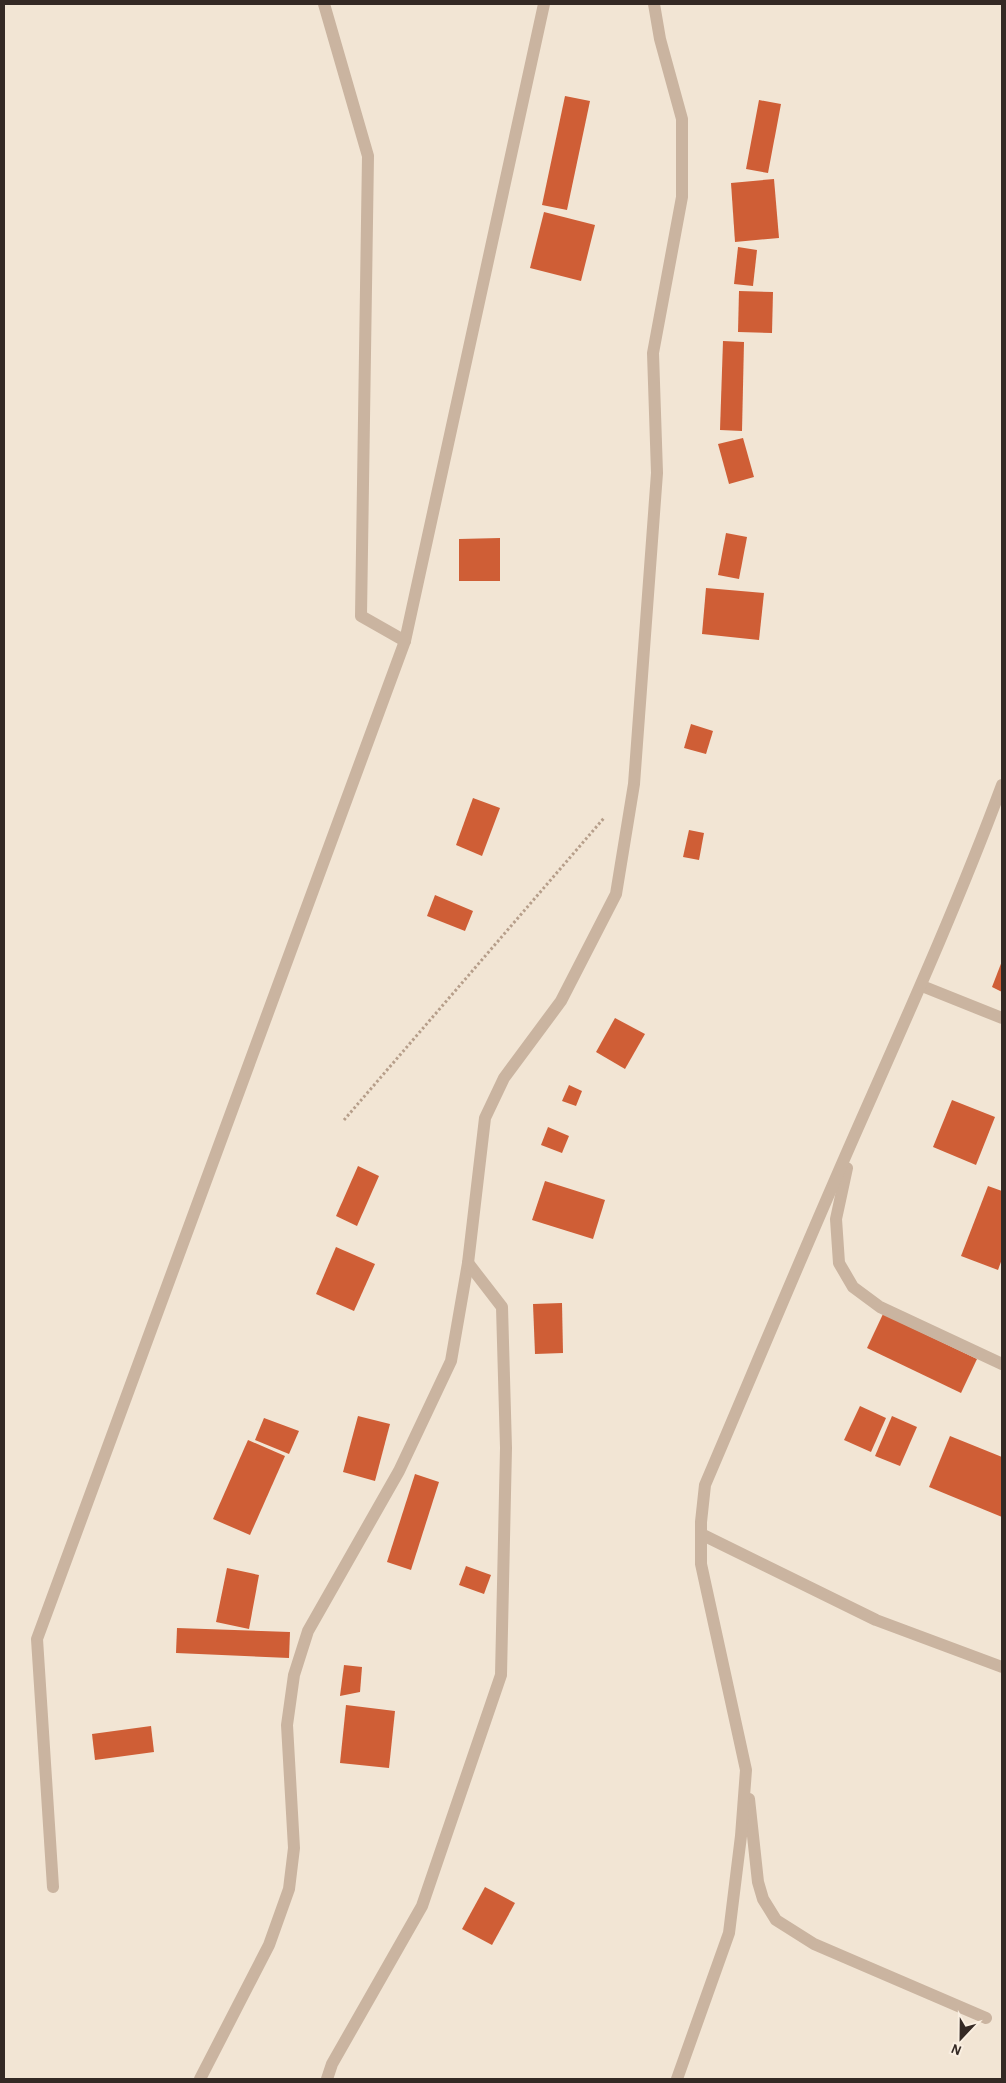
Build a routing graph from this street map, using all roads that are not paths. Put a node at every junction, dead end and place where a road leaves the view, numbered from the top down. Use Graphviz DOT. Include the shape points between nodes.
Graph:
graph roads {
  1 [pos="324,4"];
  2 [pos="544,4"];
  3 [pos="654,4"];
  4 [pos="406,642"];
  5 [pos="1002,785"];
  6 [pos="922,986"];
  7 [pos="1002,1018"];
  8 [pos="852,1142"];
  9 [pos="468,1263"];
  10 [pos="1002,1364"];
  11 [pos="701,1534"];
  12 [pos="1002,1666"];
  13 [pos="746,1770"];
  14 [pos="53,1887"];
  15 [pos="986,2018"];
  16 [pos="200,2079"];
  17 [pos="327,2079"];
  18 [pos="677,2079"];
  1 -- 4 [label="street" via="368,156 361,616"];
  2 -- 4 [label="street"];
  3 -- 9 [label="street" via="682,119 682,197 653,353 657,474 634,784 616,894 561,1001 504,1078 485,1118"];
  4 -- 14 [label="street" via="37,1639"];
  5 -- 6 [label="street"];
  6 -- 7 [label="street"];
  6 -- 8 [label="street"];
  8 -- 10 [label="street" via="836,1220 839,1263 853,1287 880,1306"];
  8 -- 11 [label="street" via="705,1485"];
  9 -- 16 [label="street" via="451,1361 399,1471 308,1631 294,1675 287,1725 294,1848 289,1888 269,1944"];
  9 -- 17 [label="street" via="502,1306 506,1448 501,1675 422,1906 332,2064"];
  11 -- 12 [label="street" via="876,1620"];
  11 -- 13 [label="street" via="701,1564"];
  13 -- 15 [label="street" via="758,1882 763,1899 776,1920 814,1944"];
  13 -- 18 [label="street" via="729,1933"];
}
